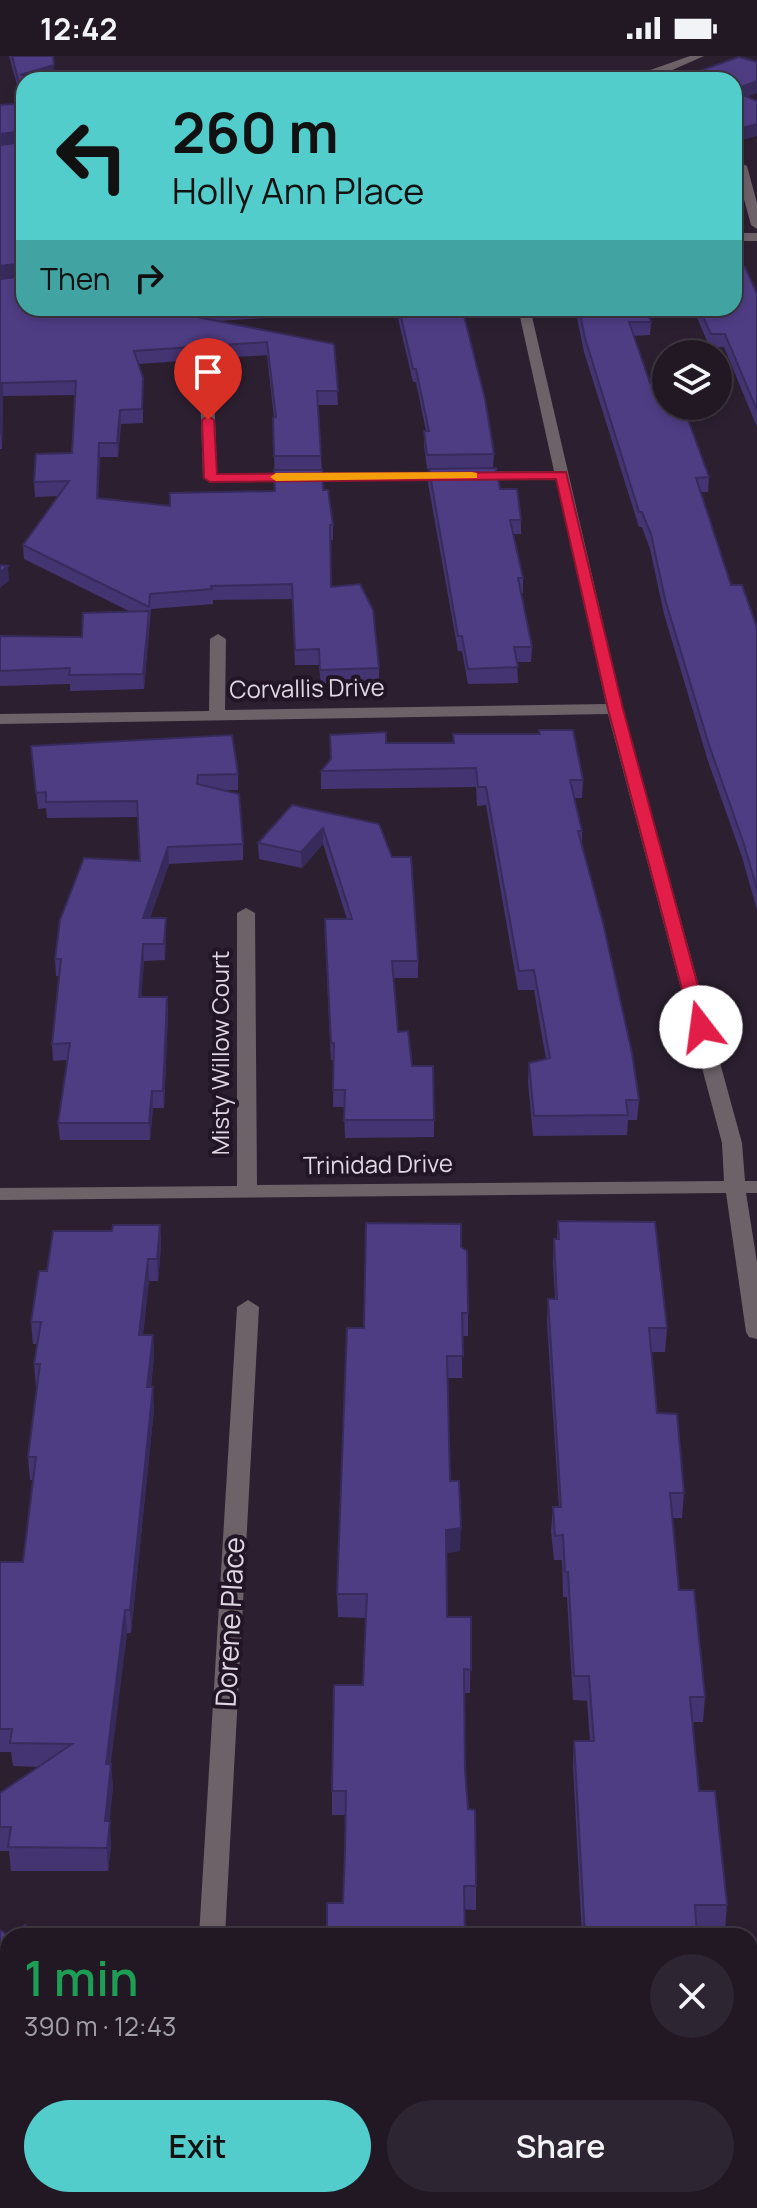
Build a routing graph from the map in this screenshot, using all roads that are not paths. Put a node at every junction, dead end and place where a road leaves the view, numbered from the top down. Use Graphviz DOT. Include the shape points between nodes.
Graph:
graph roads {
  1 [pos="699,56"];
  2 [pos="659,72"];
  3 [pos="742,170"];
  4 [pos="757,225"];
  5 [pos="526,316"];
  6 [pos="207,391"];
  7 [pos="561,475"];
  8 [pos="218,639"];
  9 [pos="615,709"];
  10 [pos="217,714"];
  11 [pos="0,719"];
  12 [pos="246,913"];
  13 [pos="735,1187"];
  14 [pos="757,1187"];
  15 [pos="247,1192"];
  16 [pos="0,1194"];
  17 [pos="248,1307"];
  18 [pos="757,1332"];
  19 [pos="212,1928"];
  1 -- 2 [label="street"];
  3 -- 4 [label="street"];
  5 -- 7 [label="street"];
  6 -- 7 [label="street" via="210,478"];
  7 -- 9 [label="street"];
  8 -- 10 [label="street"];
  9 -- 10 [label="street, Corvallis Drive"];
  9 -- 13 [label="street" via="732,1143"];
  10 -- 11 [label="street, Corvallis Drive"];
  12 -- 15 [label="street, Misty Willow Court"];
  13 -- 14 [label="street, Trinidad Drive"];
  13 -- 15 [label="street, Trinidad Drive"];
  13 -- 18 [label="street"];
  15 -- 16 [label="street, Trinidad Drive"];
  17 -- 19 [label="street, Dorene Place"];
}
